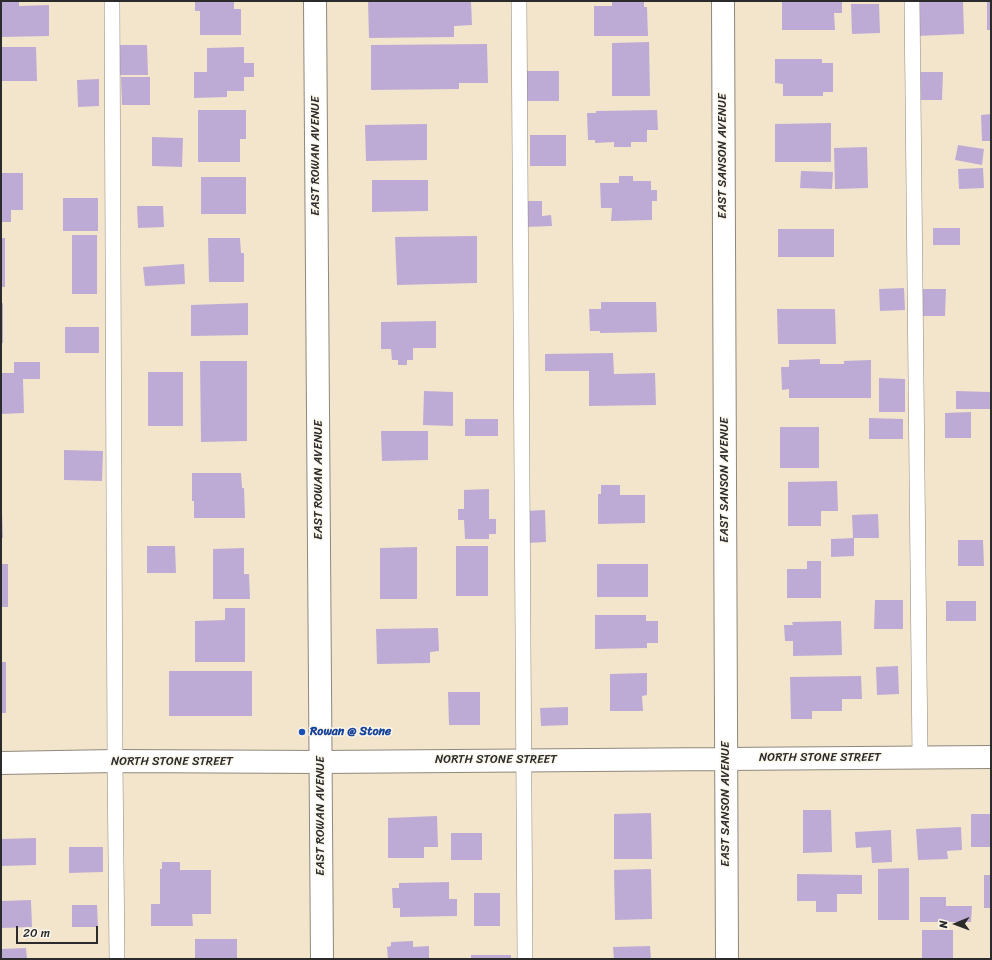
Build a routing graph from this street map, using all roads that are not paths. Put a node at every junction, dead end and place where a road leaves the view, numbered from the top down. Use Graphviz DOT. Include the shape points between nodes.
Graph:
graph roads {
  1 [pos="112,1"];
  2 [pos="315,1"];
  3 [pos="519,1"];
  4 [pos="723,1"];
  5 [pos="912,1"];
  6 [pos="991,757"];
  7 [pos="726,758"];
  8 [pos="920,758"];
  9 [pos="524,760"];
  10 [pos="115,761"];
  11 [pos="321,762"];
  12 [pos="1,763"];
  13 [pos="117,959"];
  14 [pos="322,959"];
  15 [pos="526,959"];
  16 [pos="727,959"];
  1 -- 10 [label="lane"];
  2 -- 11 [label="street, EAST ROWAN AVENUE"];
  3 -- 9 [label="lane"];
  4 -- 7 [label="street, EAST SANSON AVENUE"];
  5 -- 8 [label="lane"];
  6 -- 8 [label="street, NORTH STONE STREET"];
  7 -- 8 [label="street, NORTH STONE STREET"];
  7 -- 9 [label="street, NORTH STONE STREET"];
  7 -- 16 [label="street, EAST SANSON AVENUE"];
  9 -- 11 [label="street, NORTH STONE STREET"];
  9 -- 15 [label="lane"];
  10 -- 11 [label="street, NORTH STONE STREET"];
  10 -- 12 [label="street, NORTH STONE STREET"];
  10 -- 13 [label="lane"];
  11 -- 14 [label="street, EAST ROWAN AVENUE"];
}
